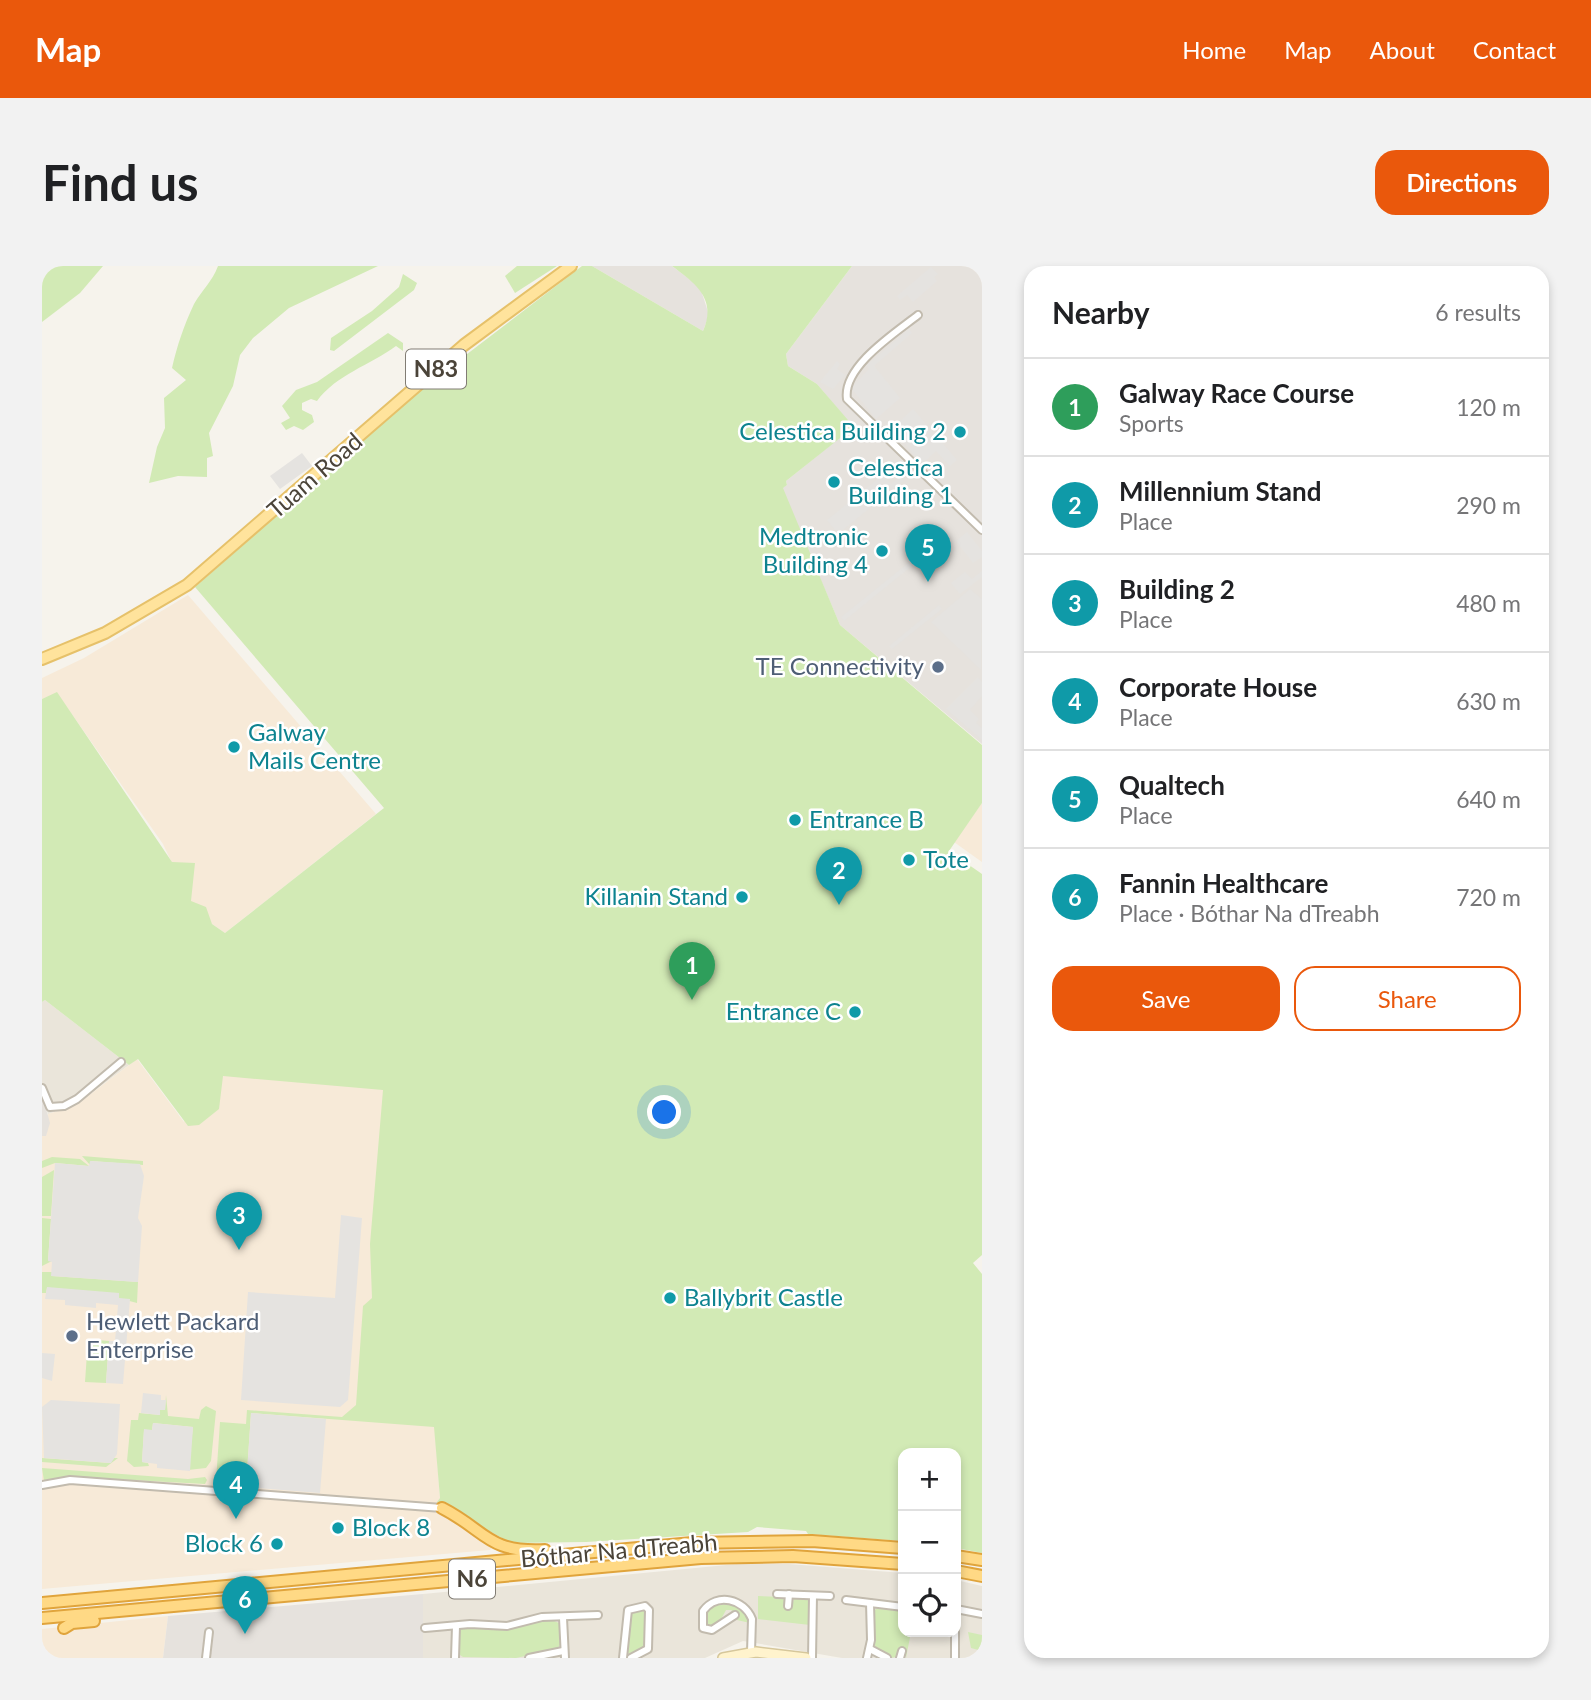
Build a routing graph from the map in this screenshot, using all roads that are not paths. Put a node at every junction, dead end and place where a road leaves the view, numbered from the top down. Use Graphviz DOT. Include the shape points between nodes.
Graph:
graph roads {
  1 [pos="571,266"];
  2 [pos="918,315"];
  3 [pos="982,530"];
  4 [pos="42,659"];
  5 [pos="121,1062"];
  6 [pos="42,1088"];
  7 [pos="42,1485"];
  8 [pos="442,1508"];
  9 [pos="898,1548"];
  10 [pos="593,1552"];
  11 [pos="961,1557"];
  12 [pos="982,1560"];
  13 [pos="898,1564"];
  14 [pos="961,1572"];
  15 [pos="982,1576"];
  16 [pos="777,1594"];
  17 [pos="789,1594"];
  18 [pos="813,1596"];
  19 [pos="830,1596"];
  20 [pos="846,1600"];
  21 [pos="42,1603"];
  22 [pos="204,1603"];
  23 [pos="870,1603"];
  24 [pos="788,1606"];
  25 [pos="898,1606"];
  26 [pos="961,1610"];
  27 [pos="982,1614"];
  28 [pos="598,1615"];
  29 [pos="735,1615"];
  30 [pos="42,1618"];
  31 [pos="563,1618"];
  32 [pos="456,1626"];
  33 [pos="64,1628"];
  34 [pos="425,1628"];
  35 [pos="209,1632"];
  36 [pos="954,1637"];
  37 [pos="870,1649"];
  38 [pos="751,1652"];
  39 [pos="564,1655"];
  40 [pos="206,1658"];
  41 [pos="454,1658"];
  42 [pos="529,1658"];
  43 [pos="622,1658"];
  44 [pos="631,1658"];
  45 [pos="723,1658"];
  46 [pos="806,1658"];
  47 [pos="812,1658"];
  48 [pos="867,1658"];
  49 [pos="887,1658"];
  50 [pos="955,1658"];
  1 -- 4 [label="main road, Tuam Road / N83" via="464,345 187,585 105,633"];
  2 -- 3 [label="street" via="851,375 847,399"];
  5 -- 6 [label="street" via="64,1106 50,1107"];
  7 -- 8 [label="street" via="70,1480"];
  8 -- 10 [label="highway" via="508,1549"];
  9 -- 10 [label="highway, Bóthar Na dTreabh / N6" via="756,1541"];
  10 -- 21 [label="highway, Bóthar Na dTreabh / N6"];
  11 -- 12 [label="highway"];
  13 -- 22 [label="highway, Bóthar Na dTreabh / N6" via="793,1556 701,1558"];
  14 -- 15 [label="highway"];
  16 -- 17 [label="street"];
  17 -- 18 [label="street"];
  17 -- 24 [label="street"];
  18 -- 19 [label="street"];
  18 -- 47 [label="street"];
  20 -- 23 [label="street"];
  22 -- 30 [label="highway, Bóthar Na dTreabh / N6"];
  22 -- 33 [label="highway, N6" via="72,1623"];
  23 -- 25 [label="street"];
  23 -- 37 [label="street"];
  26 -- 27 [label="street"];
  28 -- 31 [label="street"];
  29 -- 38 [label="street" via="712,1630 703,1628 703,1611 709,1604 740,1603 752,1619"];
  31 -- 32 [label="street" via="542,1617 507,1626"];
  31 -- 39 [label="street"];
  32 -- 34 [label="street"];
  32 -- 41 [label="street"];
  35 -- 40 [label="street"];
  36 -- 50 [label="street"];
  37 -- 48 [label="street"];
  37 -- 49 [label="street"];
  38 -- 45 [label="main road"];
  38 -- 46 [label="main road"];
  39 -- 42 [label="street"];
  43 -- 44 [label="street" via="628,1610 646,1606 648,1647"];
}
